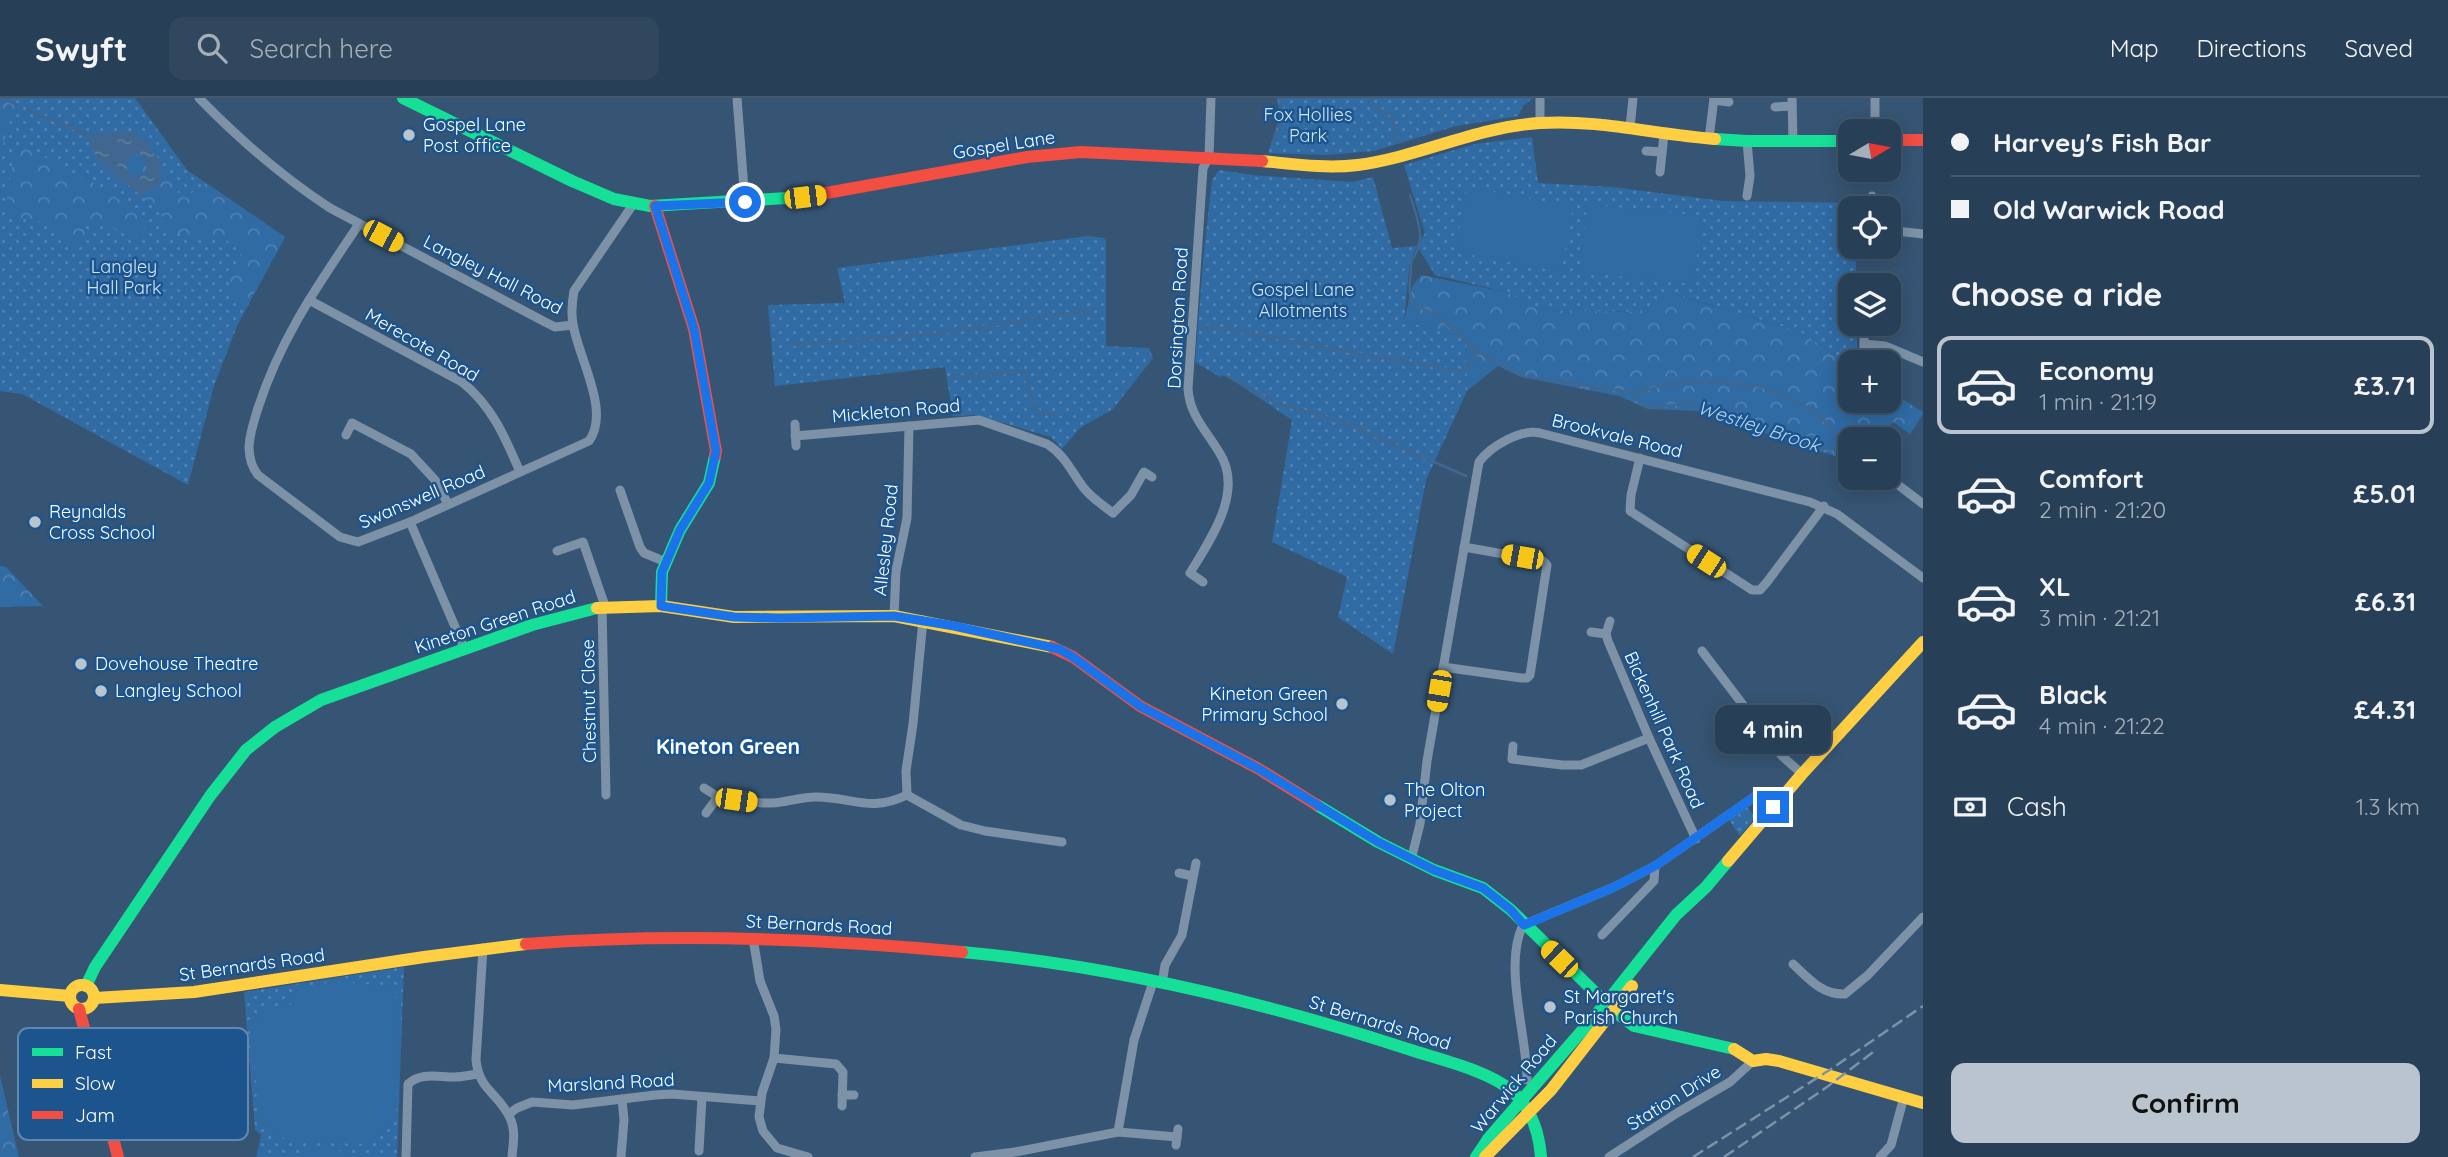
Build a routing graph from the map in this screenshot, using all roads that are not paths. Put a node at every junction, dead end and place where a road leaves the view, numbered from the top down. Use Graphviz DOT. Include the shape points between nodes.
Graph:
graph roads {
  1 [pos="199,98"];
  2 [pos="404,98"];
  3 [pos="737,98"];
  4 [pos="1211,98"];
  5 [pos="1540,98"];
  6 [pos="1633,98"];
  7 [pos="1875,98"];
  8 [pos="1714,99"];
  9 [pos="1729,102"];
  10 [pos="1792,102"];
  11 [pos="425,103"];
  12 [pos="1775,107"];
  13 [pos="1875,119"];
  14 [pos="1540,123"];
  15 [pos="1630,128"];
  16 [pos="1664,134"];
  17 [pos="1709,139"];
  18 [pos="1901,140"];
  19 [pos="1923,140"];
  20 [pos="1747,141"];
  21 [pos="1793,141"];
  22 [pos="1838,141"];
  23 [pos="1646,151"];
  24 [pos="1662,152"];
  25 [pos="1209,157"];
  26 [pos="1660,172"];
  27 [pos="1747,196"];
  28 [pos="745,202"];
  29 [pos="634,203"];
  30 [pos="655,206"];
  31 [pos="359,224"];
  32 [pos="1901,231"];
  33 [pos="1923,234"];
  34 [pos="309,300"];
  35 [pos="573,325"];
  36 [pos="1864,336"];
  37 [pos="1864,344"];
  38 [pos="1864,350"];
  39 [pos="1923,362"];
  40 [pos="795,424"];
  41 [pos="909,426"];
  42 [pos="346,435"];
  43 [pos="1640,458"];
  44 [pos="520,472"];
  45 [pos="1152,477"];
  46 [pos="1901,487"];
  47 [pos="620,490"];
  48 [pos="1923,503"];
  49 [pos="448,504"];
  50 [pos="1824,506"];
  51 [pos="410,522"];
  52 [pos="1464,547"];
  53 [pos="557,551"];
  54 [pos="666,562"];
  55 [pos="1923,578"];
  56 [pos="1203,582"];
  57 [pos="603,606"];
  58 [pos="661,606"];
  59 [pos="894,616"];
  60 [pos="923,620"];
  61 [pos="1610,621"];
  62 [pos="1591,632"];
  63 [pos="1606,634"];
  64 [pos="1923,642"];
  65 [pos="465,650"];
  66 [pos="1702,651"];
  67 [pos="1443,667"];
  68 [pos="1649,738"];
  69 [pos="1513,746"];
  70 [pos="1802,774"];
  71 [pos="704,788"];
  72 [pos="606,795"];
  73 [pos="907,795"];
  74 [pos="1783,796"];
  75 [pos="718,797"];
  76 [pos="706,813"];
  77 [pos="1696,839"];
  78 [pos="1062,842"];
  79 [pos="1411,860"];
  80 [pos="1196,863"];
  81 [pos="1655,866"];
  82 [pos="1179,873"];
  83 [pos="1193,876"];
  84 [pos="1923,917"];
  85 [pos="1524,925"];
  86 [pos="1602,935"];
  87 [pos="753,938"];
  88 [pos="483,948"];
  89 [pos="1793,964"];
  90 [pos="1158,983"];
  91 [pos="86,986"];
  92 [pos="0,990"];
  93 [pos="70,996"];
  94 [pos="95,998"];
  95 [pos="1610,1007"];
  96 [pos="79,1009"];
  97 [pos="84,1028"];
  98 [pos="774,1058"];
  99 [pos="1752,1060"];
  100 [pos="478,1074"];
  101 [pos="1527,1080"];
  102 [pos="842,1095"];
  103 [pos="854,1095"];
  104 [pos="702,1097"];
  105 [pos="1904,1097"];
  106 [pos="622,1099"];
  107 [pos="760,1101"];
  108 [pos="1521,1101"];
  109 [pos="1923,1103"];
  110 [pos="842,1106"];
  111 [pos="1529,1113"];
  112 [pos="509,1115"];
  113 [pos="1118,1132"];
  114 [pos="1177,1137"];
  115 [pos="114,1140"];
  116 [pos="699,1151"];
  117 [pos="118,1157"];
  118 [pos="406,1157"];
  119 [pos="512,1157"];
  120 [pos="621,1157"];
  121 [pos="808,1157"];
  122 [pos="975,1157"];
  123 [pos="1476,1157"];
  124 [pos="1485,1157"];
  125 [pos="1541,1157"];
  126 [pos="1609,1157"];
  127 [pos="1880,1157"];
  1 -- 31 [label="street, Langley Hall Road" via="240,141 302,190"];
  2 -- 11 [label="main road, Gospel Lane"];
  3 -- 28 [label="street"];
  4 -- 25 [label="street"];
  5 -- 14 [label="street"];
  6 -- 15 [label="street"];
  7 -- 13 [label="street"];
  8 -- 9 [label="street"];
  8 -- 17 [label="street"];
  10 -- 12 [label="street"];
  10 -- 21 [label="street"];
  11 -- 29 [label="main road, Gospel Lane" via="572,181"];
  14 -- 15 [label="main road, Gospel Lane"];
  14 -- 25 [label="main road, Gospel Lane" via="1476,133 1357,165"];
  15 -- 16 [label="main road, Gospel Lane"];
  16 -- 17 [label="main road, Gospel Lane"];
  16 -- 24 [label="street"];
  17 -- 20 [label="main road, Gospel Lane"];
  18 -- 19 [label="main road"];
  20 -- 21 [label="main road, Gospel Lane"];
  20 -- 27 [label="street"];
  21 -- 22 [label="main road, Gospel Lane"];
  23 -- 24 [label="street"];
  24 -- 26 [label="street"];
  25 -- 28 [label="main road, Gospel Lane" via="1108,151 1027,157 820,195"];
  25 -- 56 [label="street, Dorsington Road" via="1203,168 1188,389 1194,416 1225,464 1227,498 1217,527 1190,573"];
  28 -- 30 [label="main road, Gospel Lane"];
  29 -- 30 [label="main road, Gospel Lane"];
  29 -- 35 [label="street, Swanswell Road" via="574,291"];
  30 -- 54 [label="main road" via="688,306 716,441 709,483"];
  31 -- 34 [label="street, Swanswell Road"];
  31 -- 35 [label="street, Langley Hall Road" via="555,327"];
  32 -- 33 [label="street"];
  34 -- 44 [label="street, Merecote Road" via="462,382 494,416"];
  34 -- 51 [label="street, Swanswell Road" via="270,370 249,443 250,465 351,542 365,541"];
  35 -- 44 [label="street, Swanswell Road" via="593,394 597,428 589,441"];
  36 -- 37 [label="street"];
  37 -- 38 [label="street"];
  37 -- 39 [label="street" via="1885,346"];
  40 -- 41 [label="street, Mickleton Road" via="796,441"];
  41 -- 45 [label="street, Mickleton Road" via="979,421 1047,444 1063,456 1090,496 1114,513 1144,472"];
  41 -- 59 [label="street, Allesley Road" via="907,518 896,571"];
  42 -- 49 [label="street" via="352,423 411,454 435,480"];
  43 -- 50 [label="street, Brookvale Road"];
  43 -- 50 [label="street" via="1630,511 1752,590 1760,590 1767,582"];
  43 -- 52 [label="street, Brookvale Road" via="1525,432 1479,462"];
  44 -- 49 [label="street, Swanswell Road"];
  46 -- 48 [label="street"];
  47 -- 54 [label="street" via="640,547"];
  49 -- 51 [label="street, Swanswell Road"];
  50 -- 55 [label="street, Brookvale Road"];
  51 -- 65 [label="street"];
  52 -- 67 [label="street, Brookvale Road"];
  52 -- 67 [label="street" via="1547,565 1530,675 1521,678"];
  53 -- 57 [label="street, Chestnut Close" via="583,542"];
  54 -- 58 [label="main road"];
  57 -- 58 [label="main road, Kineton Green Road"];
  57 -- 65 [label="main road, Kineton Green Road"];
  57 -- 72 [label="street, Chestnut Close"];
  58 -- 59 [label="main road, Kineton Green Road" via="734,617"];
  59 -- 60 [label="main road, Kineton Green Road"];
  60 -- 73 [label="street"];
  60 -- 79 [label="main road, Kineton Green Road" via="1059,649 1140,706 1248,763"];
  61 -- 63 [label="street"];
  62 -- 63 [label="street"];
  63 -- 68 [label="street, Bickenhill Park Road"];
  64 -- 70 [label="main road, Warwick Road"];
  65 -- 91 [label="main road, Kineton Green Road" via="321,700 246,750 210,796"];
  66 -- 70 [label="street" via="1782,756"];
  67 -- 79 [label="street, Brookvale Road"];
  68 -- 69 [label="street" via="1572,766 1512,759"];
  68 -- 77 [label="street, Bickenhill Park Road"];
  70 -- 74 [label="main road, Warwick Road"];
  71 -- 75 [label="street"];
  73 -- 75 [label="street" via="870,805 815,797 765,803"];
  73 -- 78 [label="street" via="961,825"];
  74 -- 77 [label="street" via="1760,793"];
  74 -- 95 [label="main road, Warwick Road" via="1692,901"];
  75 -- 76 [label="street"];
  77 -- 81 [label="street"];
  79 -- 85 [label="main road, Kineton Green Road" via="1483,888"];
  80 -- 83 [label="street"];
  81 -- 85 [label="street"];
  81 -- 86 [label="street" via="1654,881"];
  82 -- 83 [label="street"];
  83 -- 90 [label="street" via="1182,935"];
  84 -- 89 [label="street" via="1845,994 1823,991"];
  85 -- 95 [label="main road, Kineton Green Road"];
  85 -- 101 [label="street" via="1515,957"];
  87 -- 88 [label="main road, St Bernards Road" via="563,941"];
  87 -- 90 [label="main road, St Bernards Road" via="933,950"];
  87 -- 98 [label="street" via="760,981 774,1016"];
  88 -- 94 [label="main road, St Bernards Road" via="200,991"];
  88 -- 100 [label="street"];
  90 -- 108 [label="main road, St Bernards Road" via="1263,1006 1387,1042 1498,1082"];
  90 -- 113 [label="street" via="1134,1040"];
  91 -- 93 [label="main road" via="77,986"];
  91 -- 94 [label="main road"];
  92 -- 93 [label="main road"];
  93 -- 96 [label="main road"];
  94 -- 96 [label="main road" via="89,1008"];
  95 -- 99 [label="main road, Kineton Green Road" via="1634,1026 1730,1047"];
  95 -- 108 [label="main road, Warwick Road"];
  95 -- 111 [label="main road, Warwick Road"];
  96 -- 97 [label="main road"];
  98 -- 102 [label="street" via="836,1064 843,1072"];
  98 -- 107 [label="street"];
  99 -- 105 [label="main road" via="1779,1061"];
  99 -- 126 [label="street, Station Drive" via="1730,1082"];
  100 -- 112 [label="street"];
  100 -- 118 [label="street" via="422,1076 408,1084"];
  102 -- 103 [label="street"];
  102 -- 110 [label="street"];
  104 -- 106 [label="street, Marsland Road" via="672,1094"];
  104 -- 107 [label="street, Marsland Road"];
  104 -- 116 [label="street"];
  105 -- 109 [label="main road"];
  105 -- 127 [label="street" via="1891,1145"];
  106 -- 112 [label="street, Marsland Road" via="573,1105 532,1102"];
  106 -- 120 [label="street"];
  107 -- 121 [label="street" via="759,1117 768,1139 777,1148"];
  108 -- 111 [label="main road, St Bernards Road"];
  108 -- 123 [label="main road, Warwick Road"];
  111 -- 124 [label="main road, Warwick Road"];
  111 -- 125 [label="main road, St Bernards Road" via="1538,1128"];
  112 -- 119 [label="street"];
  113 -- 114 [label="street"];
  113 -- 122 [label="street"];
  115 -- 117 [label="main road"];
}
